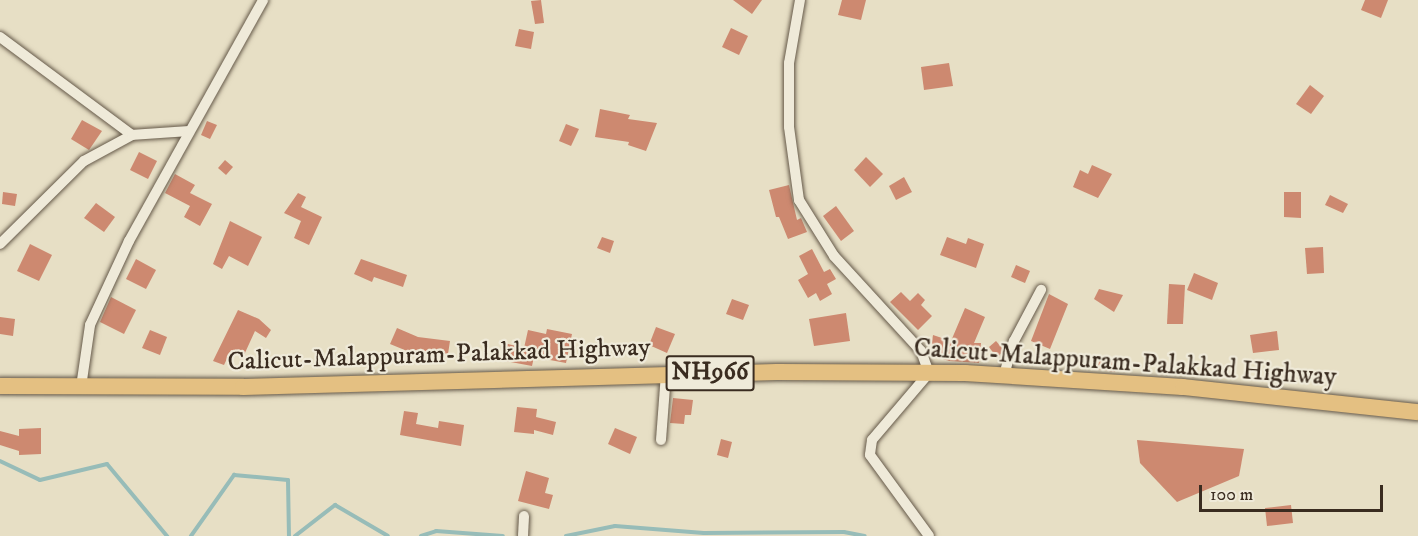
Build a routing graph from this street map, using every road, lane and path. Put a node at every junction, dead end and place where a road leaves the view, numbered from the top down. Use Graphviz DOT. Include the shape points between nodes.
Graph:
graph roads {
  1 [pos="263,0"];
  2 [pos="800,0"];
  3 [pos="0,37"];
  4 [pos="188,131"];
  5 [pos="132,135"];
  6 [pos="0,244"];
  7 [pos="1041,290"];
  8 [pos="929,373"];
  9 [pos="666,374"];
  10 [pos="1004,375"];
  11 [pos="0,386"];
  12 [pos="81,387"];
  13 [pos="1418,412"];
  14 [pos="661,440"];
  15 [pos="524,516"];
  16 [pos="523,532"];
  17 [pos="928,536"];
  1 -- 4 [label="street"];
  2 -- 8 [label="street" via="789,63 789,116 799,200 834,256 921,351"];
  3 -- 5 [label="street"];
  4 -- 5 [label="street"];
  4 -- 12 [label="street" via="129,241 90,325"];
  5 -- 6 [label="street" via="84,161"];
  7 -- 10 [label="street" via="1014,341"];
  8 -- 9 [label="highway, Calicut-Malappuram-Palakkad Highway / NH966"];
  8 -- 10 [label="highway, Calicut-Malappuram-Palakkad Highway / NH966"];
  8 -- 17 [label="street" via="872,440 870,455"];
  9 -- 12 [label="highway, Calicut-Malappuram-Palakkad Highway / NH966" via="521,382"];
  9 -- 14 [label="street"];
  10 -- 13 [label="highway, Calicut-Malappuram-Palakkad Highway / NH966" via="1183,387"];
  11 -- 12 [label="highway, Calicut-Malappuram-Palakkad Highway / NH966"];
  15 -- 16 [label="street"];
}
